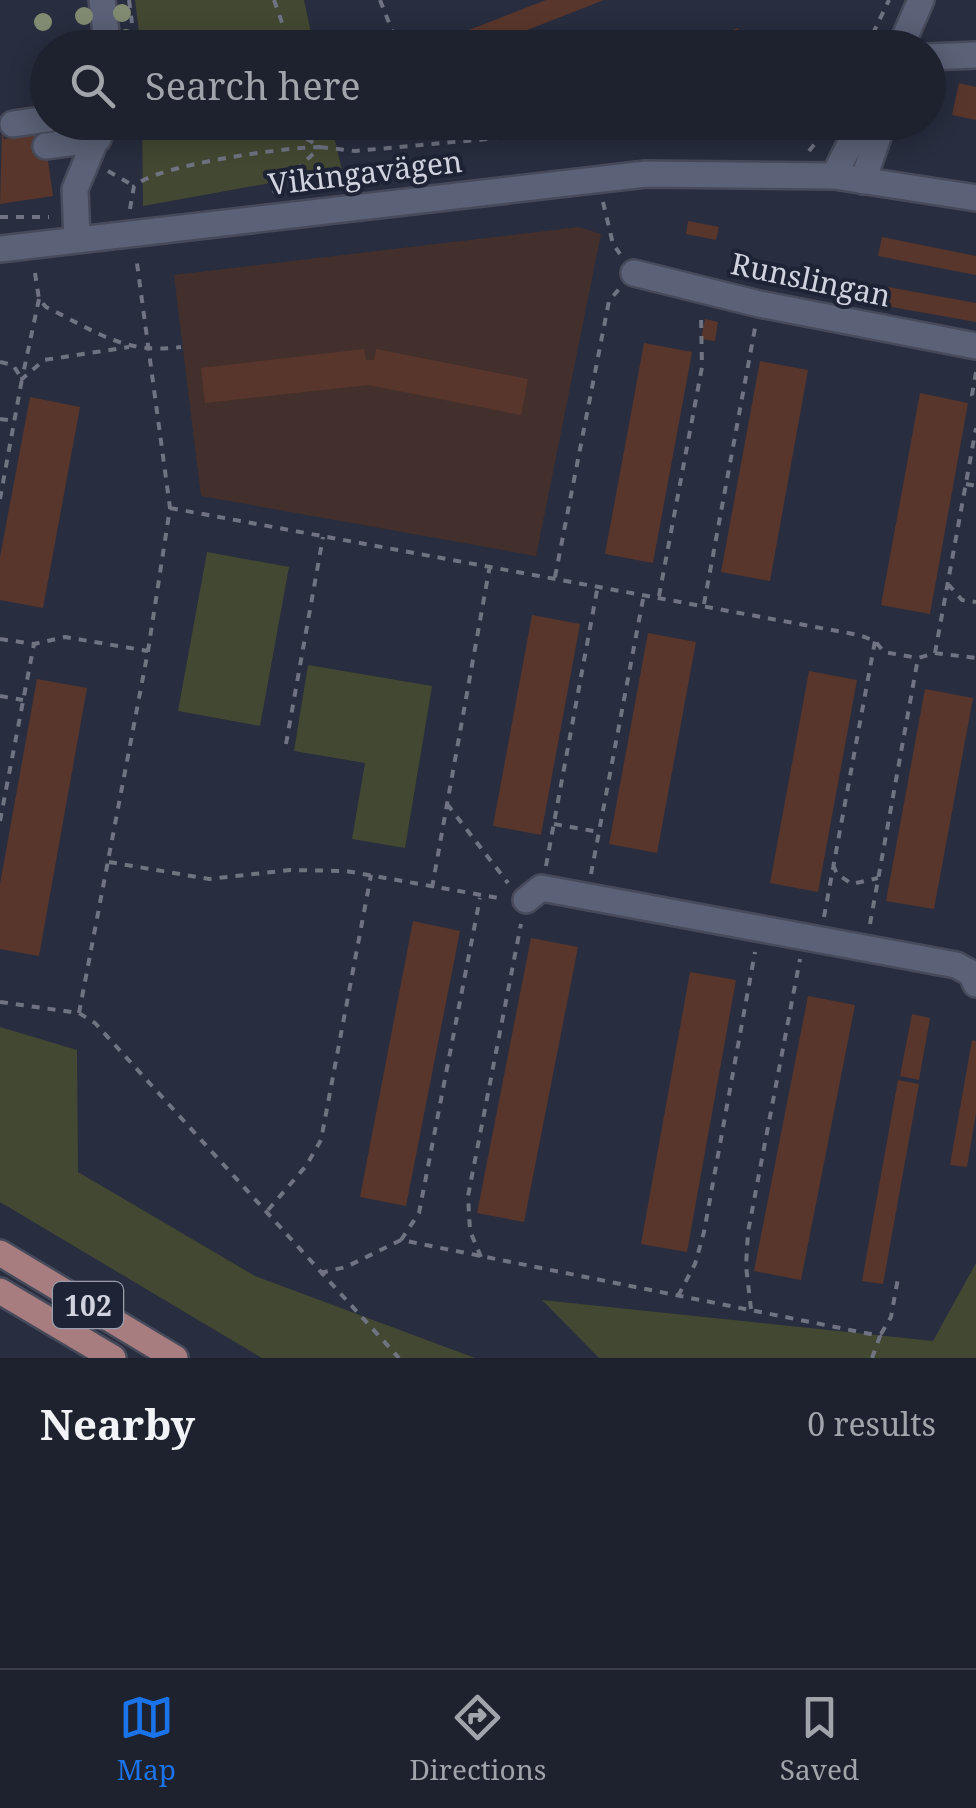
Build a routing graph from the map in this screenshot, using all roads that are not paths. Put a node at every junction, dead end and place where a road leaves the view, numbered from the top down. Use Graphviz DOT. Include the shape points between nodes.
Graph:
graph roads {
  1 [pos="102,0"];
  2 [pos="921,0"];
  3 [pos="106,30"];
  4 [pos="908,30"];
  5 [pos="976,54"];
  6 [pos="946,56"];
  7 [pos="30,122"];
  8 [pos="13,124"];
  9 [pos="68,140"];
  10 [pos="96,140"];
  11 [pos="852,140"];
  12 [pos="877,140"];
  13 [pos="46,146"];
  14 [pos="834,176"];
  15 [pos="863,181"];
  16 [pos="976,198"];
  17 [pos="78,239"];
  18 [pos="0,249"];
  19 [pos="634,273"];
  20 [pos="976,346"];
  21 [pos="534,894"];
  22 [pos="976,984"];
  23 [pos="0,1253"];
  24 [pos="0,1291"];
  25 [pos="113,1358"];
  26 [pos="175,1358"];
  1 -- 3 [label="street"];
  2 -- 4 [label="street"];
  5 -- 6 [label="street"];
  7 -- 8 [label="street"];
  9 -- 13 [label="street"];
  10 -- 17 [label="street" via="75,189"];
  11 -- 14 [label="street"];
  12 -- 15 [label="street"];
  14 -- 15 [label="street, Vikingavägen"];
  14 -- 17 [label="street, Vikingavägen" via="594,179"];
  15 -- 16 [label="street, Vikingavägen"];
  17 -- 18 [label="street, Vikingavägen"];
  19 -- 20 [label="street, Runslingan"];
  21 -- 22 [label="street" via="587,896 956,964"];
  23 -- 26 [label="main road, 102"];
  24 -- 25 [label="main road, 102"];
}
